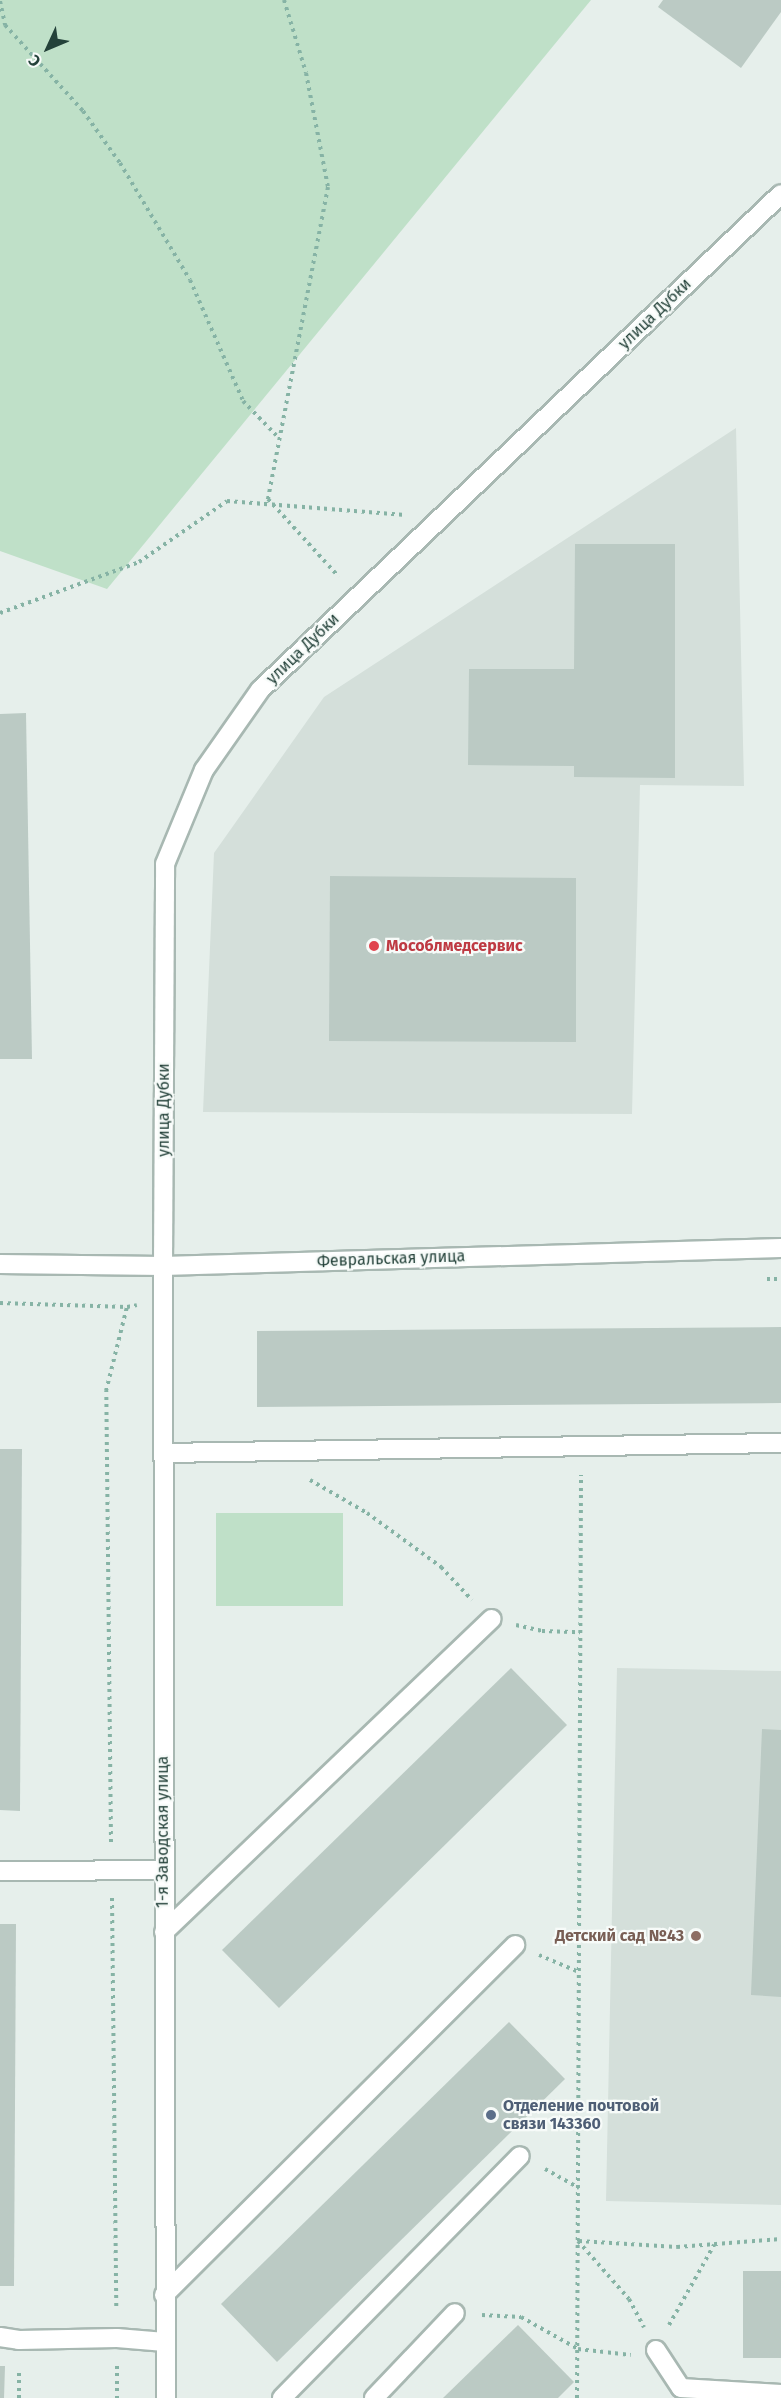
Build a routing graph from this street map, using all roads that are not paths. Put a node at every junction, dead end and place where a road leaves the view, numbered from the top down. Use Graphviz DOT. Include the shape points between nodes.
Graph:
graph roads {
  1 [pos="781,194"];
  2 [pos="781,1248"];
  3 [pos="0,1264"];
  4 [pos="162,1266"];
  5 [pos="781,1443"];
  6 [pos="163,1453"];
  7 [pos="491,1619"];
  8 [pos="164,1870"];
  9 [pos="0,1871"];
  10 [pos="164,1932"];
  11 [pos="515,1945"];
  12 [pos="520,2156"];
  13 [pos="164,2295"];
  14 [pos="455,2313"];
  15 [pos="0,2337"];
  16 [pos="165,2342"];
  17 [pos="656,2350"];
  18 [pos="781,2394"];
  19 [pos="166,2398"];
  20 [pos="282,2398"];
  21 [pos="374,2398"];
  1 -- 4 [label="street, улица Дубки" via="261,690 204,770 165,864"];
  2 -- 4 [label="street, Февральская улица"];
  3 -- 4 [label="street, Февральская улица"];
  4 -- 6 [label="street, 1-я Заводская улица"];
  5 -- 6 [label="street"];
  6 -- 8 [label="street, 1-я Заводская улица"];
  7 -- 10 [label="street"];
  8 -- 9 [label="street"];
  8 -- 10 [label="street, 1-я Заводская улица"];
  10 -- 13 [label="street, 1-я Заводская улица"];
  11 -- 13 [label="street"];
  12 -- 20 [label="street"];
  13 -- 16 [label="street, 1-я Заводская улица"];
  14 -- 21 [label="street"];
  15 -- 16 [label="street"];
  16 -- 19 [label="street, 1-я Заводская улица"];
  17 -- 18 [label="street" via="681,2388"];
}
